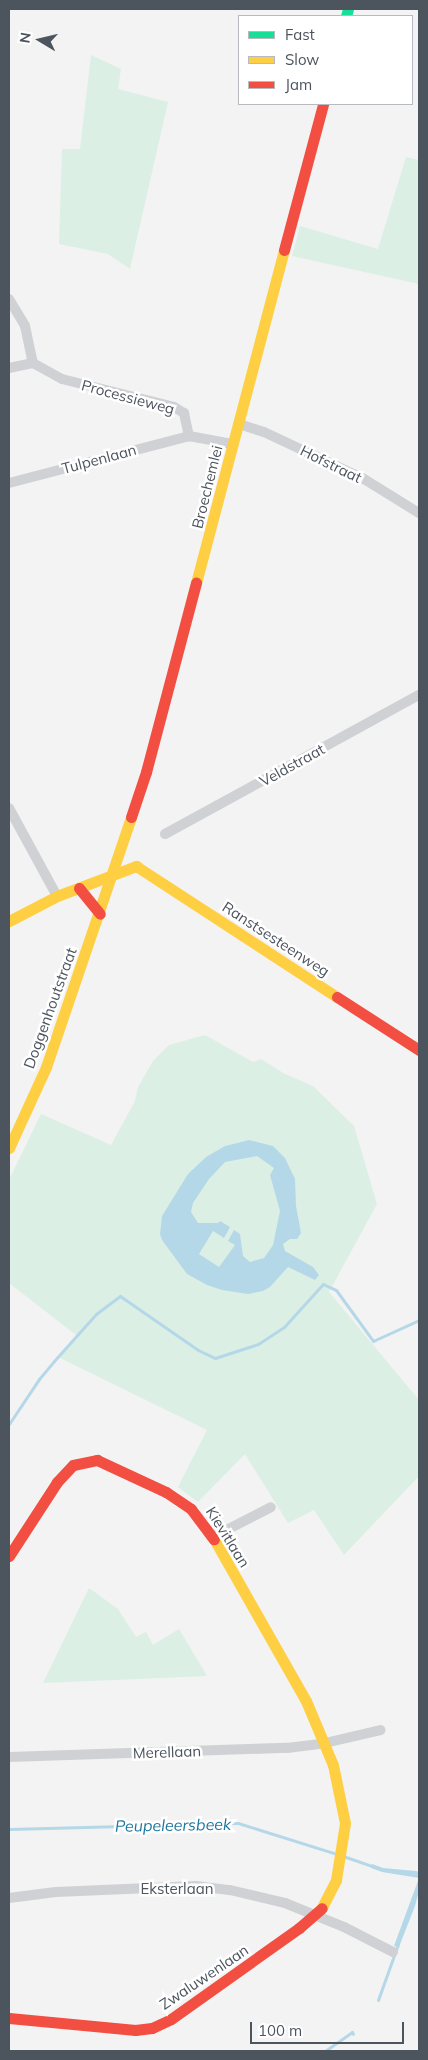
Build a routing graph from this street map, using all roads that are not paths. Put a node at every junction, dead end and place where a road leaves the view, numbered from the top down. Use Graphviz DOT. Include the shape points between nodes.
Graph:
graph roads {
  1 [pos="323,105"];
  2 [pos="9,299"];
  3 [pos="33,363"];
  4 [pos="9,368"];
  5 [pos="239,424"];
  6 [pos="189,436"];
  7 [pos="233,444"];
  8 [pos="9,483"];
  9 [pos="419,513"];
  10 [pos="419,695"];
  11 [pos="9,808"];
  12 [pos="165,834"];
  13 [pos="113,875"];
  14 [pos="79,888"];
  15 [pos="57,896"];
  16 [pos="100,914"];
  17 [pos="9,921"];
  18 [pos="419,1050"];
  19 [pos="9,1148"];
  20 [pos="271,1507"];
  21 [pos="213,1537"];
  22 [pos="9,1556"];
  23 [pos="381,1730"];
  24 [pos="325,1743"];
  25 [pos="9,1757"];
  26 [pos="9,1898"];
  27 [pos="314,1916"];
  28 [pos="393,1952"];
  29 [pos="9,2018"];
  1 -- 5 [label="street, Broechemlei"];
  2 -- 3 [label="street" via="25,326"];
  3 -- 4 [label="street"];
  3 -- 6 [label="street, Processieweg" via="62,379 174,407 184,413"];
  5 -- 7 [label="street, Broechemlei"];
  5 -- 9 [label="street, Hofstraat" via="264,432 364,479"];
  6 -- 7 [label="street"];
  6 -- 8 [label="street, Tulpenlaan"];
  7 -- 13 [label="street, Broechemlei" via="159,726"];
  10 -- 12 [label="street, Veldstraat"];
  11 -- 15 [label="street"];
  13 -- 14 [label="street, Ranstsesteenweg"];
  13 -- 16 [label="street, Doggenhoutstraat"];
  13 -- 18 [label="street, Ranstsesteenweg" via="140,863"];
  14 -- 15 [label="street, Ranstsesteenweg"];
  14 -- 16 [label="street"];
  15 -- 17 [label="street, Ranstsesteenweg"];
  16 -- 19 [label="street, Doggenhoutstraat" via="46,1067"];
  20 -- 21 [label="street"];
  21 -- 22 [label="street, Kievitlaan" via="191,1509 177,1498 97,1460 73,1465 57,1482"];
  21 -- 24 [label="street, Kievitlaan" via="306,1701"];
  23 -- 24 [label="street"];
  24 -- 25 [label="street, Merellaan" via="287,1748"];
  24 -- 27 [label="street, Kievitlaan" via="345,1823 336,1880 325,1905"];
  26 -- 27 [label="street, Eksterlaan" via="56,1892 196,1886 251,1894 285,1903"];
  27 -- 28 [label="street, Eksterlaan"];
  27 -- 29 [label="street, Zwaluwenlaan" via="172,2020 152,2028 135,2030"];
}
